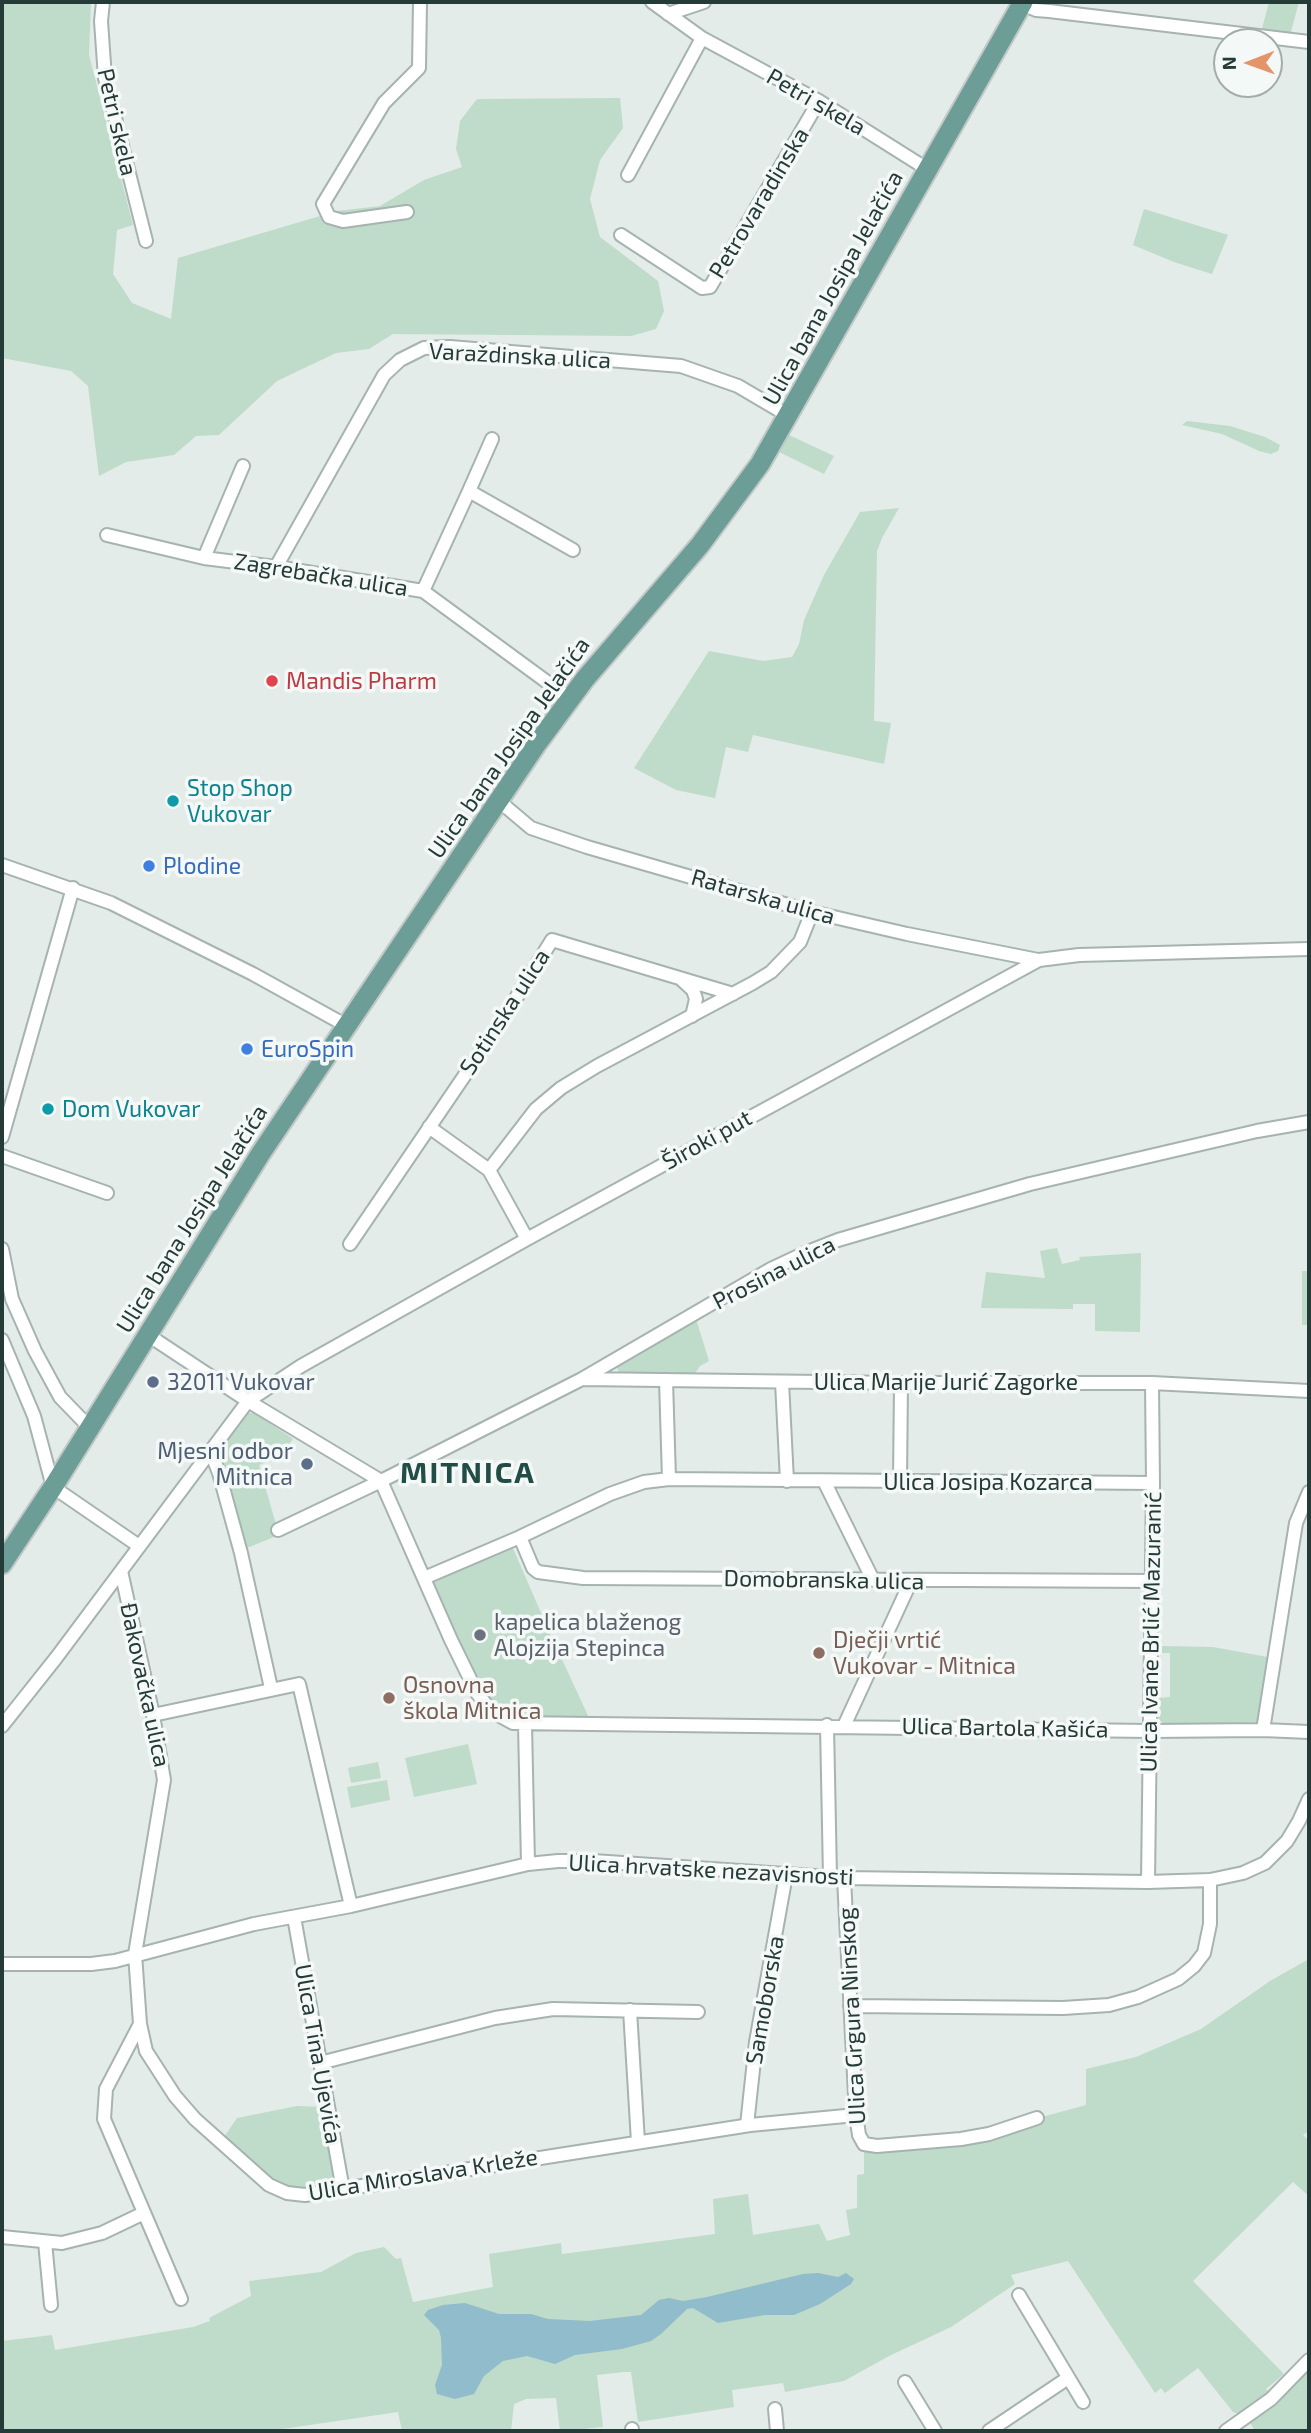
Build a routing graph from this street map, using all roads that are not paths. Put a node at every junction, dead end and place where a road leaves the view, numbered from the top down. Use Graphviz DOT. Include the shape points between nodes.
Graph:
graph roads {
  1 [pos="103,2"];
  2 [pos="420,2"];
  3 [pos="654,2"];
  4 [pos="704,2"];
  5 [pos="1023,3"];
  6 [pos="668,14"];
  7 [pos="702,38"];
  8 [pos="1309,42"];
  9 [pos="819,101"];
  10 [pos="927,169"];
  11 [pos="628,175"];
  12 [pos="407,212"];
  13 [pos="621,235"];
  14 [pos="146,241"];
  15 [pos="789,416"];
  16 [pos="492,439"];
  17 [pos="243,466"];
  18 [pos="469,491"];
  19 [pos="107,535"];
  20 [pos="573,550"];
  21 [pos="204,558"];
  22 [pos="276,567"];
  23 [pos="423,591"];
  24 [pos="568,701"];
  25 [pos="499,801"];
  26 [pos="2,865"];
  27 [pos="73,888"];
  28 [pos="812,912"];
  29 [pos="1309,949"];
  30 [pos="1039,960"];
  31 [pos="681,980"];
  32 [pos="733,994"];
  33 [pos="692,1016"];
  34 [pos="347,1026"];
  35 [pos="1309,1122"];
  36 [pos="429,1127"];
  37 [pos="2,1137"];
  38 [pos="2,1156"];
  39 [pos="489,1170"];
  40 [pos="107,1193"];
  41 [pos="527,1239"];
  42 [pos="350,1244"];
  43 [pos="2,1249"];
  44 [pos="148,1335"];
  45 [pos="2,1340"];
  46 [pos="582,1379"];
  47 [pos="666,1380"];
  48 [pos="782,1381"];
  49 [pos="901,1383"];
  50 [pos="1152,1383"];
  51 [pos="1309,1391"];
  52 [pos="248,1401"];
  53 [pos="89,1427"];
  54 [pos="211,1452"];
  55 [pos="669,1479"];
  56 [pos="380,1481"];
  57 [pos="787,1481"];
  58 [pos="824,1481"];
  59 [pos="900,1481"];
  60 [pos="1153,1483"];
  61 [pos="53,1487"];
  62 [pos="1309,1492"];
  63 [pos="278,1530"];
  64 [pos="520,1537"];
  65 [pos="139,1546"];
  66 [pos="2,1564"];
  67 [pos="121,1571"];
  68 [pos="424,1578"];
  69 [pos="873,1580"];
  70 [pos="911,1581"];
  71 [pos="1152,1581"];
  72 [pos="271,1688"];
  73 [pos="153,1715"];
  74 [pos="526,1725"];
  75 [pos="827,1725"];
  76 [pos="2,1726"];
  77 [pos="844,1726"];
  78 [pos="1263,1730"];
  79 [pos="1150,1731"];
  80 [pos="1309,1732"];
  81 [pos="1309,1799"];
  82 [pos="528,1864"];
  83 [pos="786,1875"];
  84 [pos="830,1877"];
  85 [pos="844,1878"];
  86 [pos="1210,1880"];
  87 [pos="1148,1882"];
  88 [pos="351,1906"];
  89 [pos="293,1917"];
  90 [pos="135,1954"];
  91 [pos="2,1964"];
  92 [pos="850,2006"];
  93 [pos="630,2010"];
  94 [pos="698,2011"];
  95 [pos="141,2024"];
  96 [pos="320,2063"];
  97 [pos="856,2115"];
  98 [pos="1037,2118"];
  99 [pos="747,2125"];
  100 [pos="638,2142"];
  101 [pos="343,2190"];
  102 [pos="144,2213"];
  103 [pos="2,2237"];
  104 [pos="45,2242"];
  105 [pos="1020,2295"];
  106 [pos="181,2299"];
  107 [pos="51,2305"];
  108 [pos="1309,2360"];
  109 [pos="1068,2378"];
  110 [pos="905,2382"];
  111 [pos="1083,2402"];
  112 [pos="775,2409"];
  113 [pos="778,2431"];
  114 [pos="935,2431"];
  115 [pos="989,2431"];
  116 [pos="1226,2431"];
  1 -- 14 [label="street, Petri skela" via="105,78"];
  2 -- 12 [label="street" via="419,68 384,103 323,204 329,217 343,221"];
  3 -- 6 [label="street, Petri skela"];
  4 -- 6 [label="street"];
  5 -- 8 [label="street" via="1049,12"];
  5 -- 10 [label="main road, Ulica bana Josipa Jelačića"];
  6 -- 7 [label="street, Petri skela"];
  7 -- 9 [label="street, Petri skela"];
  7 -- 11 [label="street"];
  9 -- 10 [label="street, Petri skela"];
  9 -- 13 [label="street, Petrovaradinska" via="710,287 702,288"];
  10 -- 15 [label="main road, Ulica bana Josipa Jelačića"];
  15 -- 22 [label="street, Varaždinska ulica" via="738,386 681,366 424,348 384,375"];
  15 -- 24 [label="main road, Ulica bana Josipa Jelačića" via="723,517"];
  16 -- 18 [label="street"];
  17 -- 21 [label="street, Zagrebačka ulica"];
  18 -- 20 [label="street"];
  18 -- 23 [label="street"];
  19 -- 21 [label="street, Zagrebačka ulica"];
  21 -- 22 [label="street, Zagrebačka ulica"];
  22 -- 23 [label="street, Zagrebačka ulica"];
  23 -- 24 [label="street, Zagrebačka ulica"];
  24 -- 25 [label="main road, Ulica bana Josipa Jelačića"];
  25 -- 28 [label="street, Ratarska ulica" via="531,828 551,836"];
  25 -- 34 [label="main road, Ulica bana Josipa Jelačića"];
  26 -- 27 [label="street"];
  27 -- 34 [label="street" via="136,915"];
  27 -- 37 [label="street"];
  28 -- 30 [label="street, Ratarska ulica"];
  28 -- 32 [label="street" via="800,942 788,956 771,972"];
  29 -- 30 [label="street, Široki put"];
  30 -- 41 [label="street, Široki put"];
  31 -- 32 [label="street, Sotinska ulica"];
  31 -- 33 [label="street" via="696,999"];
  31 -- 36 [label="street, Sotinska ulica" via="552,940"];
  32 -- 33 [label="street"];
  33 -- 39 [label="street" via="548,1097"];
  34 -- 44 [label="main road, Ulica bana Josipa Jelačića" via="261,1153"];
  35 -- 46 [label="street, Prosina ulica" via="1030,1184 838,1240 771,1269"];
  36 -- 39 [label="street"];
  36 -- 42 [label="street, Sotinska ulica"];
  38 -- 40 [label="street"];
  39 -- 41 [label="street"];
  41 -- 52 [label="street, Široki put" via="301,1366"];
  43 -- 53 [label="street" via="12,1298 35,1351 60,1397"];
  44 -- 52 [label="street"];
  44 -- 53 [label="main road, Ulica bana Josipa Jelačića"];
  45 -- 61 [label="street" via="34,1416"];
  46 -- 47 [label="street, Ulica Marije Jurić Zagorke"];
  46 -- 56 [label="street, Prosina ulica"];
  47 -- 48 [label="street, Ulica Marije Jurić Zagorke"];
  47 -- 55 [label="street"];
  48 -- 49 [label="street, Ulica Marije Jurić Zagorke"];
  48 -- 57 [label="street"];
  49 -- 50 [label="street, Ulica Marije Jurić Zagorke"];
  49 -- 59 [label="street"];
  50 -- 51 [label="street, Ulica Marije Jurić Zagorke"];
  50 -- 60 [label="street, Ulica Ivane Brlić Mazuranić"];
  52 -- 54 [label="street, Đakovačka ulica"];
  52 -- 56 [label="street"];
  53 -- 61 [label="main road, Ulica bana Josipa Jelačića"];
  54 -- 65 [label="street, Đakovačka ulica"];
  54 -- 72 [label="street" via="241,1553"];
  55 -- 57 [label="street, Ulica Josipa Kozarca"];
  55 -- 64 [label="street, Ulica Josipa Kozarca" via="610,1494"];
  56 -- 63 [label="street, Prosina ulica"];
  56 -- 68 [label="street, Ulica Bartola Kašića"];
  57 -- 58 [label="street, Ulica Josipa Kozarca"];
  58 -- 59 [label="street, Ulica Josipa Kozarca"];
  58 -- 69 [label="street"];
  59 -- 60 [label="street, Ulica Josipa Kozarca"];
  60 -- 71 [label="street, Ulica Ivane Brlić Mazuranić"];
  61 -- 65 [label="street"];
  61 -- 66 [label="main road, Ulica bana Josipa Jelačića"];
  62 -- 78 [label="street" via="1296,1523"];
  64 -- 68 [label="street, Ulica Josipa Kozarca"];
  64 -- 69 [label="street, Domobranska ulica" via="533,1568 544,1574"];
  65 -- 67 [label="street, Đakovačka ulica"];
  67 -- 73 [label="street, Đakovačka ulica"];
  67 -- 76 [label="street"];
  68 -- 74 [label="street, Ulica Bartola Kašića" via="484,1704 500,1718"];
  69 -- 70 [label="street, Domobranska ulica"];
  70 -- 71 [label="street, Domobranska ulica"];
  70 -- 77 [label="street"];
  71 -- 79 [label="street, Ulica Ivane Brlić Mazuranić"];
  72 -- 73 [label="street"];
  72 -- 88 [label="street" via="299,1684"];
  73 -- 90 [label="street, Đakovačka ulica" via="164,1780"];
  74 -- 75 [label="street, Ulica Bartola Kašića"];
  74 -- 82 [label="street"];
  75 -- 77 [label="street, Ulica Bartola Kašića"];
  75 -- 84 [label="street"];
  77 -- 79 [label="street, Ulica Bartola Kašića"];
  78 -- 79 [label="street, Ulica Bartola Kašića"];
  78 -- 80 [label="street, Ulica Bartola Kašića"];
  79 -- 87 [label="street, Ulica Ivane Brlić Mazuranić"];
  81 -- 86 [label="street, Ulica hrvatske nezavisnosti" via="1287,1841 1265,1863"];
  82 -- 83 [label="street, Ulica hrvatske nezavisnosti" via="593,1861"];
  82 -- 88 [label="street, Ulica hrvatske nezavisnosti"];
  83 -- 84 [label="street, Ulica hrvatske nezavisnosti"];
  83 -- 99 [label="street, Samoborska" via="756,2042"];
  84 -- 85 [label="street, Ulica hrvatske nezavisnosti"];
  85 -- 87 [label="street, Ulica hrvatske nezavisnosti"];
  85 -- 92 [label="street, Ulica Grgura Ninskog"];
  86 -- 87 [label="street, Ulica hrvatske nezavisnosti"];
  86 -- 92 [label="street" via="1210,1924 1204,1953 1178,1979 1138,1997 1109,2005 1063,2008"];
  88 -- 89 [label="street, Ulica hrvatske nezavisnosti"];
  89 -- 90 [label="street, Ulica hrvatske nezavisnosti"];
  89 -- 96 [label="street, Ulica Tina Ujevića"];
  90 -- 91 [label="street, Ulica hrvatske nezavisnosti" via="91,1964"];
  90 -- 95 [label="street, Ulica Miroslava Krleže"];
  92 -- 97 [label="street, Ulica Grgura Ninskog"];
  93 -- 94 [label="street"];
  93 -- 96 [label="street" via="553,2009 495,2018"];
  93 -- 100 [label="street"];
  95 -- 101 [label="street, Ulica Miroslava Krleže" via="146,2051 175,2096 269,2185 305,2195"];
  95 -- 102 [label="street" via="106,2089 104,2119"];
  96 -- 101 [label="street, Ulica Tina Ujevića"];
  97 -- 98 [label="street, Ulica Grgura Ninskog" via="864,2144 877,2146 961,2139"];
  97 -- 99 [label="street, Ulica Miroslava Krleže"];
  99 -- 100 [label="street, Ulica Miroslava Krleže"];
  100 -- 101 [label="street, Ulica Miroslava Krleže"];
  102 -- 104 [label="street" via="102,2233 62,2243"];
  102 -- 106 [label="street"];
  103 -- 104 [label="street"];
  104 -- 107 [label="street"];
  105 -- 109 [label="street"];
  108 -- 116 [label="street" via="1271,2399"];
  109 -- 111 [label="street"];
  109 -- 115 [label="street"];
  110 -- 114 [label="street"];
  112 -- 113 [label="street"];
}
